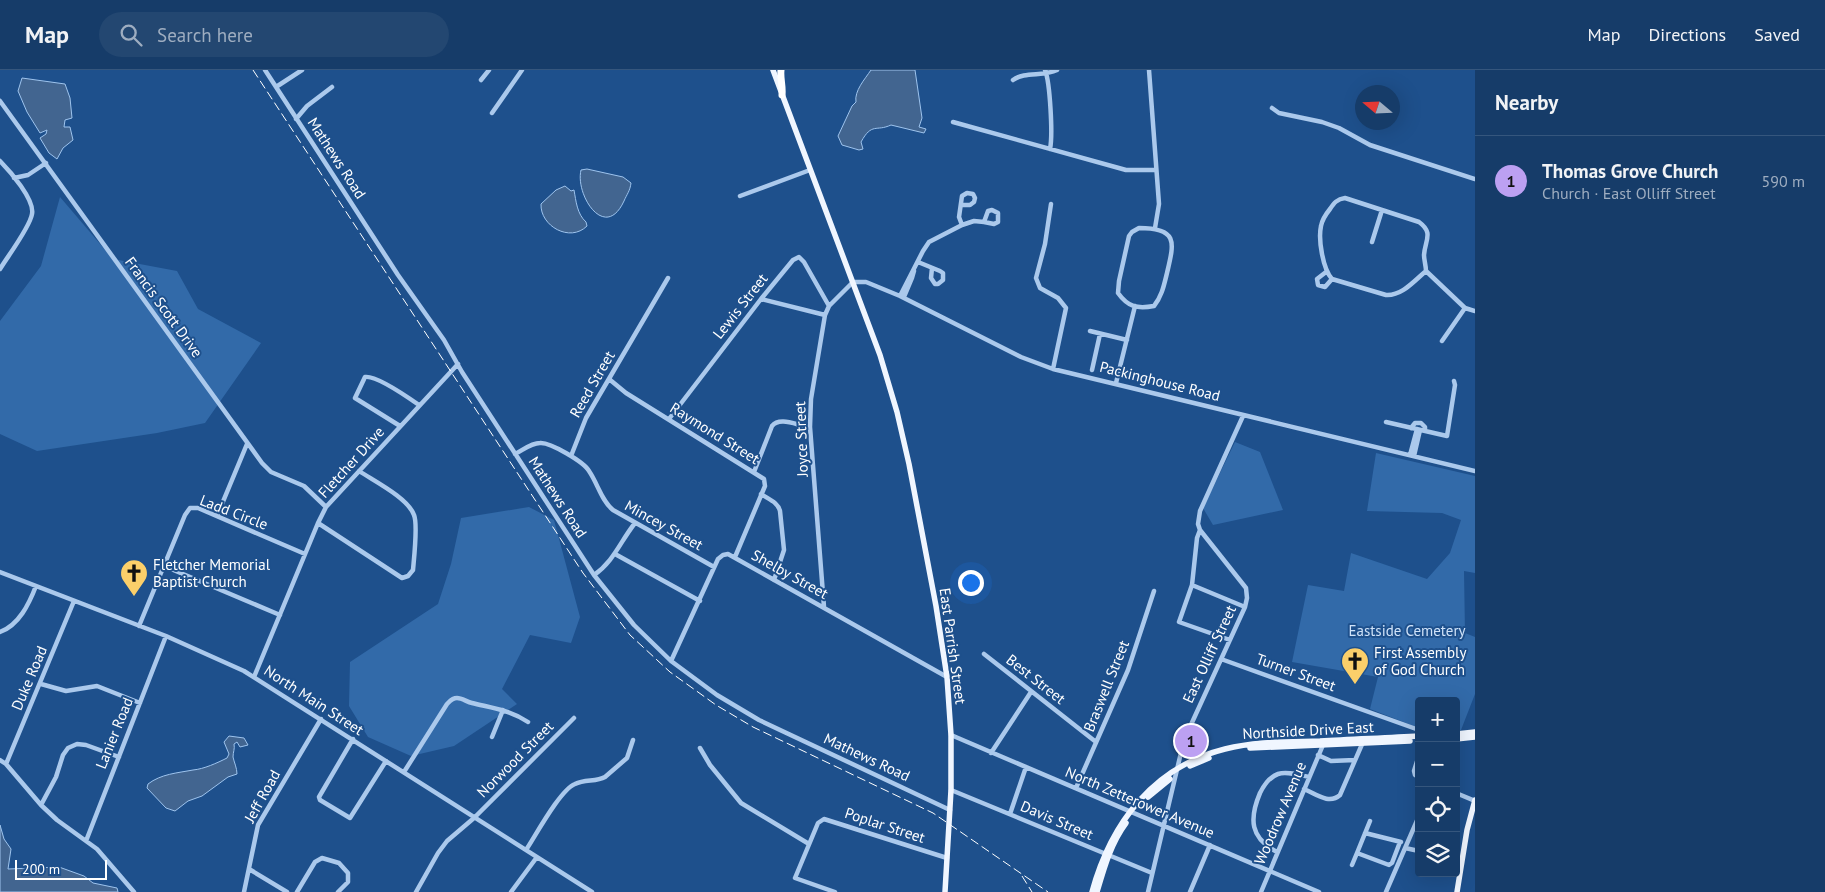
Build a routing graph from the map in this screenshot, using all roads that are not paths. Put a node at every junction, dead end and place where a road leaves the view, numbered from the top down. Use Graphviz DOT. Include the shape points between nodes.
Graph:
graph roads {
  1 [pos="265,70"];
  2 [pos="302,70"];
  3 [pos="489,70"];
  4 [pos="522,70"];
  5 [pos="773,70"];
  6 [pos="781,70"];
  7 [pos="1058,70"];
  8 [pos="1149,70"];
  9 [pos="1046,72"];
  10 [pos="482,80"];
  11 [pos="1012,80"];
  12 [pos="276,87"];
  13 [pos="332,87"];
  14 [pos="782,95"];
  15 [pos="0,100"];
  16 [pos="1272,108"];
  17 [pos="492,113"];
  18 [pos="296,118"];
  19 [pos="953,122"];
  20 [pos="1050,149"];
  21 [pos="0,160"];
  22 [pos="46,163"];
  23 [pos="810,170"];
  24 [pos="1155,170"];
  25 [pos="28,175"];
  26 [pos="14,178"];
  27 [pos="1475,179"];
  28 [pos="21,187"];
  29 [pos="740,196"];
  30 [pos="1051,204"];
  31 [pos="961,206"];
  32 [pos="1382,210"];
  33 [pos="984,222"];
  34 [pos="962,224"];
  35 [pos="1155,228"];
  36 [pos="1372,242"];
  37 [pos="918,262"];
  38 [pos="0,268"];
  39 [pos="932,268"];
  40 [pos="1426,271"];
  41 [pos="1326,272"];
  42 [pos="668,278"];
  43 [pos="1332,279"];
  44 [pos="853,282"];
  45 [pos="902,296"];
  46 [pos="761,299"];
  47 [pos="829,306"];
  48 [pos="1135,306"];
  49 [pos="1465,308"];
  50 [pos="1475,311"];
  51 [pos="825,314"];
  52 [pos="1090,331"];
  53 [pos="1100,334"];
  54 [pos="1127,340"];
  55 [pos="1442,341"];
  56 [pos="458,364"];
  57 [pos="1053,369"];
  58 [pos="1092,370"];
  59 [pos="609,379"];
  60 [pos="1454,381"];
  61 [pos="1116,383"];
  62 [pos="419,404"];
  63 [pos="1243,416"];
  64 [pos="669,419"];
  65 [pos="1386,422"];
  66 [pos="400,426"];
  67 [pos="810,427"];
  68 [pos="1418,430"];
  69 [pos="247,444"];
  70 [pos="515,454"];
  71 [pos="571,456"];
  72 [pos="1412,456"];
  73 [pos="359,471"];
  74 [pos="1475,471"];
  75 [pos="754,472"];
  76 [pos="761,494"];
  77 [pos="326,507"];
  78 [pos="217,516"];
  79 [pos="318,522"];
  80 [pos="635,523"];
  81 [pos="1200,530"];
  82 [pos="305,554"];
  83 [pos="615,554"];
  84 [pos="735,557"];
  85 [pos="164,566"];
  86 [pos="714,567"];
  87 [pos="0,572"];
  88 [pos="594,575"];
  89 [pos="774,580"];
  90 [pos="1192,585"];
  91 [pos="36,586"];
  92 [pos="1154,591"];
  93 [pos="74,600"];
  94 [pos="700,601"];
  95 [pos="824,607"];
  96 [pos="1245,607"];
  97 [pos="280,615"];
  98 [pos="139,626"];
  99 [pos="0,632"];
  100 [pos="166,636"];
  101 [pos="1230,640"];
  102 [pos="984,654"];
  103 [pos="1222,658"];
  104 [pos="671,661"];
  105 [pos="254,677"];
  106 [pos="947,677"];
  107 [pos="41,684"];
  108 [pos="1031,692"];
  109 [pos="140,702"];
  110 [pos="503,710"];
  111 [pos="574,718"];
  112 [pos="321,719"];
  113 [pos="528,722"];
  114 [pos="1415,729"];
  115 [pos="1475,732"];
  116 [pos="1460,734"];
  117 [pos="951,735"];
  118 [pos="1415,736"];
  119 [pos="492,737"];
  120 [pos="1475,737"];
  121 [pos="1460,739"];
  122 [pos="353,740"];
  123 [pos="633,740"];
  124 [pos="1415,740"];
  125 [pos="1363,741"];
  126 [pos="1096,742"];
  127 [pos="1323,744"];
  128 [pos="700,748"];
  129 [pos="991,753"];
  130 [pos="1318,756"];
  131 [pos="119,757"];
  132 [pos="0,760"];
  133 [pos="1355,760"];
  134 [pos="386,761"];
  135 [pos="6,764"];
  136 [pos="1026,767"];
  137 [pos="404,772"];
  138 [pos="1176,772"];
  139 [pos="1309,777"];
  140 [pos="1076,788"];
  141 [pos="1304,789"];
  142 [pos="952,790"];
  143 [pos="1460,794"];
  144 [pos="1475,800"];
  145 [pos="41,805"];
  146 [pos="950,810"];
  147 [pos="1132,812"];
  148 [pos="1010,814"];
  149 [pos="474,818"];
  150 [pos="1370,821"];
  151 [pos="1164,825"];
  152 [pos="1415,825"];
  153 [pos="1365,833"];
  154 [pos="86,841"];
  155 [pos="1400,842"];
  156 [pos="809,844"];
  157 [pos="1210,845"];
  158 [pos="1406,846"];
  159 [pos="1415,849"];
  160 [pos="526,850"];
  161 [pos="1277,852"];
  162 [pos="1356,853"];
  163 [pos="1107,855"];
  164 [pos="537,857"];
  165 [pos="1460,857"];
  166 [pos="947,858"];
  167 [pos="1352,864"];
  168 [pos="248,869"];
  169 [pos="1269,870"];
  170 [pos="1152,873"];
  171 [pos="1458,877"];
  172 [pos="134,892"];
  173 [pos="244,892"];
  174 [pos="287,892"];
  175 [pos="297,892"];
  176 [pos="338,892"];
  177 [pos="416,892"];
  178 [pos="511,892"];
  179 [pos="592,892"];
  180 [pos="835,892"];
  181 [pos="944,892"];
  182 [pos="1092,892"];
  183 [pos="1097,892"];
  184 [pos="1148,892"];
  185 [pos="1190,892"];
  186 [pos="1261,892"];
  187 [pos="1319,892"];
  188 [pos="1386,892"];
  189 [pos="1457,892"];
  1 -- 12 [label="street, Mathews Road"];
  2 -- 12 [label="street"];
  3 -- 10 [label="street"];
  4 -- 17 [label="street"];
  5 -- 14 [label="main road, East Parrish Street"];
  6 -- 14 [label="highway"];
  7 -- 9 [label="street"];
  8 -- 24 [label="street"];
  9 -- 11 [label="street" via="1018,76"];
  9 -- 20 [label="street"];
  12 -- 18 [label="street, Mathews Road"];
  13 -- 18 [label="street"];
  14 -- 23 [label="main road, East Parrish Street"];
  15 -- 22 [label="street, Francis Scott Drive"];
  16 -- 27 [label="street" via="1279,113 1331,125 1370,145"];
  18 -- 56 [label="street, Mathews Road"];
  19 -- 20 [label="street"];
  20 -- 24 [label="street" via="1126,170"];
  21 -- 26 [label="street"];
  22 -- 25 [label="street"];
  22 -- 69 [label="street, Francis Scott Drive"];
  23 -- 29 [label="street"];
  23 -- 44 [label="main road, East Parrish Street"];
  24 -- 35 [label="street" via="1159,204"];
  25 -- 26 [label="street"];
  25 -- 28 [label="street"];
  26 -- 28 [label="street"];
  28 -- 38 [label="street" via="31,202 32,215"];
  30 -- 57 [label="street" via="1046,244 1036,278 1040,288 1058,298 1066,308"];
  31 -- 34 [label="street" via="959,217"];
  32 -- 36 [label="street"];
  32 -- 40 [label="street" via="1419,222 1426,228"];
  32 -- 41 [label="street" via="1345,198 1336,201 1321,225 1320,240"];
  33 -- 34 [label="street"];
  34 -- 37 [label="street" via="929,242"];
  35 -- 48 [label="street" via="1140,228 1130,236 1118,293 1125,302"];
  35 -- 48 [label="street" via="1170,238 1173,246 1161,298 1154,306"];
  37 -- 39 [label="street"];
  37 -- 45 [label="street"];
  40 -- 43 [label="street" via="1394,295"];
  40 -- 49 [label="street"];
  41 -- 43 [label="street"];
  41 -- 43 [label="street" via="1317,279 1318,285 1325,287"];
  42 -- 59 [label="street, Reed Street"];
  44 -- 45 [label="street, Packinghouse Road" via="866,282"];
  44 -- 47 [label="street, Joyce Street"];
  44 -- 106 [label="main road, East Parrish Street" via="880,355 910,464"];
  45 -- 57 [label="street, Packinghouse Road" via="1021,357"];
  46 -- 47 [label="street, Lewis Street" via="799,257"];
  46 -- 51 [label="street"];
  46 -- 64 [label="street, Lewis Street"];
  47 -- 51 [label="street, Joyce Street"];
  48 -- 54 [label="street"];
  49 -- 50 [label="street"];
  49 -- 55 [label="street"];
  51 -- 67 [label="street, Joyce Street" via="811,399"];
  52 -- 53 [label="street"];
  53 -- 54 [label="street"];
  53 -- 58 [label="street"];
  54 -- 61 [label="street"];
  56 -- 62 [label="street, Fletcher Drive"];
  56 -- 70 [label="street, Mathews Road"];
  57 -- 61 [label="street, Packinghouse Road"];
  59 -- 64 [label="street, Raymond Street" via="626,394"];
  59 -- 71 [label="street, Reed Street" via="586,418"];
  60 -- 68 [label="street" via="1447,436"];
  61 -- 63 [label="street, Packinghouse Road"];
  62 -- 66 [label="street, Fletcher Drive"];
  62 -- 66 [label="street" via="378,380 365,377 354,398"];
  63 -- 72 [label="street, Packinghouse Road"];
  63 -- 81 [label="street" via="1200,511"];
  64 -- 75 [label="street, Raymond Street"];
  65 -- 68 [label="street"];
  66 -- 73 [label="street, Fletcher Drive"];
  67 -- 75 [label="street" via="776,422"];
  67 -- 95 [label="street, Joyce Street"];
  68 -- 72 [label="street"];
  69 -- 77 [label="street, Francis Scott Drive" via="268,470 304,486"];
  69 -- 78 [label="street"];
  70 -- 71 [label="street, Mincey Street" via="541,442"];
  70 -- 88 [label="street, Mathews Road"];
  71 -- 80 [label="street, Mincey Street" via="588,469 609,506"];
  72 -- 74 [label="street, Packinghouse Road"];
  73 -- 77 [label="street, Fletcher Drive"];
  73 -- 79 [label="street" via="399,497 415,516 413,570 402,578"];
  75 -- 76 [label="street, Raymond Street" via="765,481"];
  76 -- 84 [label="street"];
  76 -- 89 [label="street" via="779,506 784,550"];
  77 -- 79 [label="street, Fletcher Drive"];
  78 -- 82 [label="street, Ladd Circle"];
  78 -- 85 [label="street, Ladd Circle" via="190,508"];
  79 -- 82 [label="street, Fletcher Drive"];
  80 -- 83 [label="street"];
  80 -- 86 [label="street, Mincey Street"];
  81 -- 90 [label="street"];
  81 -- 96 [label="street, East Olliff Street" via="1246,588"];
  82 -- 97 [label="street, Fletcher Drive"];
  83 -- 88 [label="street"];
  83 -- 94 [label="street"];
  84 -- 86 [label="street, Shelby Street" via="723,555"];
  84 -- 89 [label="street, Shelby Street"];
  85 -- 97 [label="street"];
  85 -- 98 [label="street, Ladd Circle"];
  86 -- 94 [label="street"];
  87 -- 91 [label="street, North Main Street"];
  88 -- 104 [label="street, Mathews Road" via="638,630"];
  89 -- 95 [label="street, Shelby Street"];
  90 -- 96 [label="street"];
  90 -- 101 [label="street" via="1179,622"];
  91 -- 93 [label="street, North Main Street"];
  91 -- 99 [label="street" via="13,626"];
  92 -- 126 [label="street, Braswell Street" via="1128,670"];
  93 -- 98 [label="street, North Main Street"];
  93 -- 107 [label="street, Duke Road"];
  94 -- 104 [label="street"];
  95 -- 106 [label="street, Shelby Street"];
  96 -- 101 [label="street, East Olliff Street"];
  97 -- 105 [label="street, Fletcher Drive"];
  98 -- 100 [label="street, North Main Street"];
  100 -- 105 [label="street, North Main Street" via="211,654"];
  100 -- 109 [label="street, Lanier Road"];
  101 -- 103 [label="street, East Olliff Street"];
  102 -- 108 [label="street, Best Street"];
  103 -- 114 [label="street, Turner Street"];
  103 -- 138 [label="street, East Olliff Street" via="1184,740"];
  104 -- 146 [label="street, Mathews Road" via="747,713"];
  105 -- 112 [label="street, North Main Street"];
  106 -- 117 [label="main road, East Parrish Street"];
  107 -- 109 [label="street" via="66,692 97,686"];
  107 -- 135 [label="street, Duke Road"];
  108 -- 126 [label="street, Best Street"];
  108 -- 129 [label="street"];
  109 -- 131 [label="street, Lanier Road"];
  110 -- 113 [label="street"];
  110 -- 119 [label="street"];
  110 -- 137 [label="street" via="454,698"];
  111 -- 149 [label="street, Norwood Street"];
  112 -- 122 [label="street, North Main Street"];
  112 -- 168 [label="street, Jeff Road" via="263,816"];
  115 -- 116 [label="main road"];
  117 -- 129 [label="street, North Zetterower Avenue"];
  117 -- 142 [label="main road, East Parrish Street"];
  118 -- 125 [label="main road, Northside Drive East"];
  120 -- 121 [label="main road"];
  122 -- 134 [label="street, North Main Street"];
  122 -- 134 [label="street" via="320,800 350,818"];
  123 -- 160 [label="street" via="623,762 605,777 577,783 566,790"];
  124 -- 125 [label="main road, Northside Drive East"];
  125 -- 127 [label="main road, Northside Drive East"];
  125 -- 133 [label="street"];
  125 -- 138 [label="main road, Northside Drive East" via="1271,742 1240,746 1213,752"];
  126 -- 140 [label="street, Braswell Street"];
  127 -- 130 [label="street, Woodrow Avenue"];
  127 -- 138 [label="main road, Northside Drive East" via="1226,752"];
  128 -- 156 [label="street" via="741,804"];
  129 -- 136 [label="street, North Zetterower Avenue"];
  130 -- 133 [label="street" via="1331,761"];
  130 -- 139 [label="street, Woodrow Avenue"];
  131 -- 145 [label="street" via="86,745 68,748"];
  131 -- 154 [label="street, Lanier Road"];
  132 -- 135 [label="street"];
  133 -- 141 [label="street" via="1340,796 1335,800"];
  134 -- 137 [label="street, North Main Street"];
  135 -- 145 [label="street"];
  136 -- 140 [label="street, North Zetterower Avenue"];
  136 -- 148 [label="street"];
  137 -- 149 [label="street, North Main Street"];
  138 -- 147 [label="main road, Northside Drive East"];
  138 -- 151 [label="street, East Olliff Street"];
  139 -- 141 [label="street, Woodrow Avenue"];
  139 -- 161 [label="street" via="1275,775 1266,783 1256,802 1252,819 1254,826 1264,843"];
  140 -- 147 [label="street, North Zetterower Avenue"];
  141 -- 161 [label="street, Woodrow Avenue"];
  142 -- 146 [label="main road, East Parrish Street"];
  142 -- 148 [label="street, Davis Street"];
  143 -- 144 [label="street"];
  144 -- 165 [label="main road"];
  145 -- 154 [label="street"];
  146 -- 166 [label="main road, East Parrish Street"];
  147 -- 151 [label="street, North Zetterower Avenue"];
  147 -- 163 [label="main road, Northside Drive East"];
  148 -- 163 [label="street, Davis Street"];
  149 -- 160 [label="street, North Main Street"];
  149 -- 177 [label="street, Norwood Street" via="447,841"];
  150 -- 153 [label="street"];
  151 -- 157 [label="street, North Zetterower Avenue"];
  151 -- 170 [label="street, East Olliff Street"];
  152 -- 158 [label="street"];
  153 -- 155 [label="street"];
  153 -- 162 [label="street"];
  154 -- 172 [label="street" via="97,849"];
  155 -- 158 [label="street"];
  155 -- 162 [label="street" via="1389,865"];
  156 -- 166 [label="street, Poplar Street" via="824,819"];
  156 -- 180 [label="street" via="795,878"];
  157 -- 169 [label="street, North Zetterower Avenue"];
  157 -- 185 [label="street"];
  158 -- 159 [label="street"];
  158 -- 188 [label="street"];
  160 -- 164 [label="street, North Main Street"];
  161 -- 169 [label="street, Woodrow Avenue"];
  162 -- 167 [label="street"];
  163 -- 170 [label="street, Davis Street"];
  163 -- 182 [label="main road, Northside Drive East"];
  163 -- 183 [label="main road, Northside Drive East"];
  164 -- 178 [label="street"];
  164 -- 179 [label="street, North Main Street"];
  166 -- 181 [label="main road, East Parrish Street"];
  168 -- 173 [label="street, Jeff Road"];
  168 -- 174 [label="street"];
  169 -- 186 [label="street, Woodrow Avenue"];
  169 -- 187 [label="street, North Zetterower Avenue"];
  170 -- 184 [label="street, East Olliff Street"];
  171 -- 189 [label="main road"];
  175 -- 176 [label="street" via="315,862 322,858 339,863 348,873 348,882"];
}
